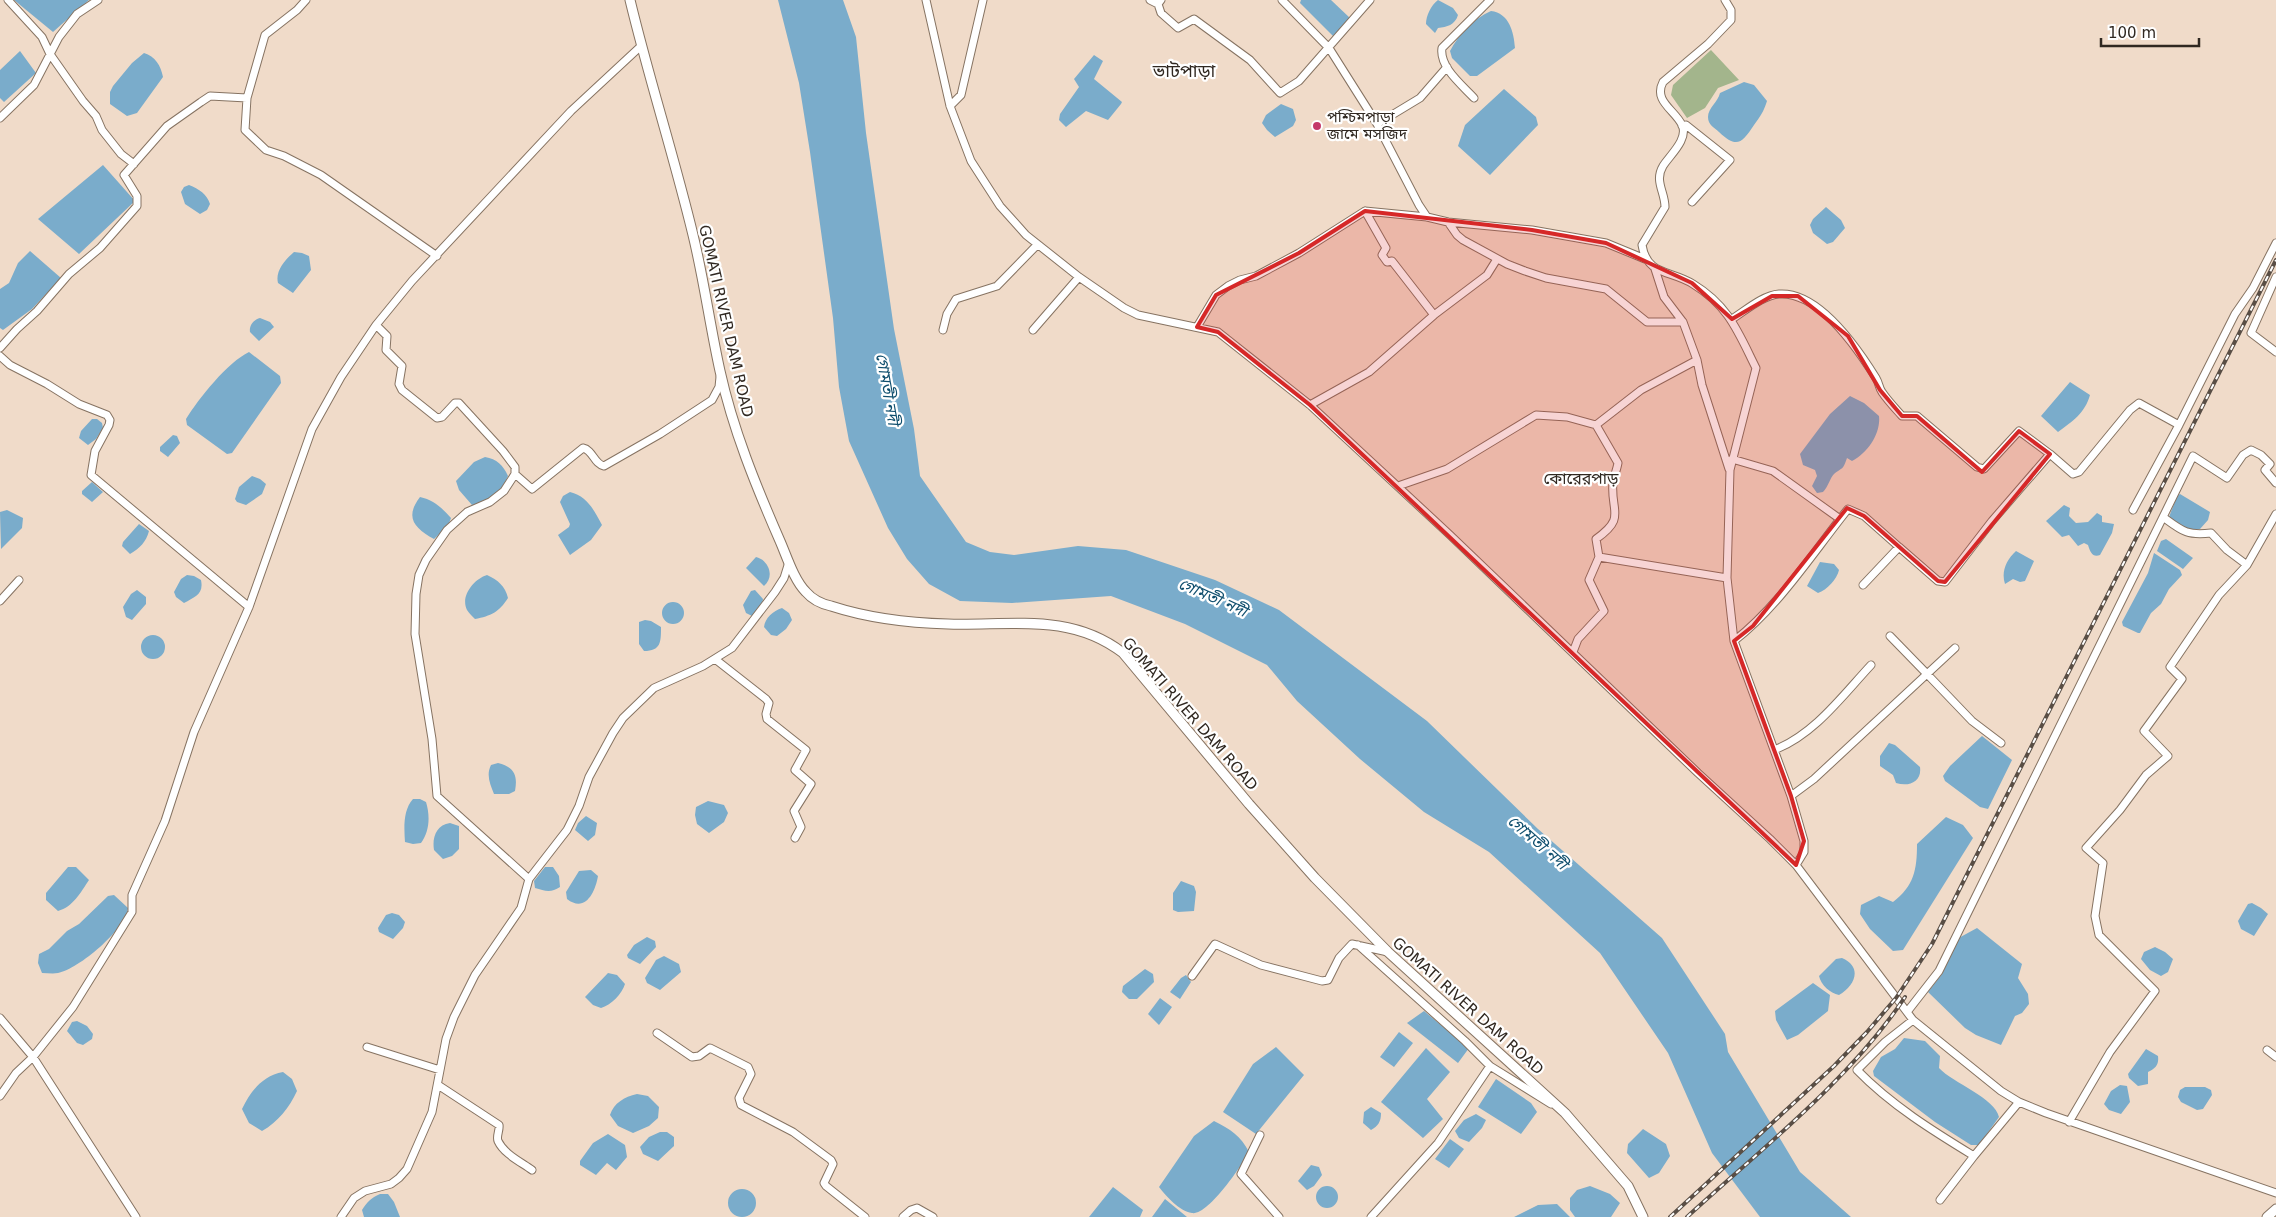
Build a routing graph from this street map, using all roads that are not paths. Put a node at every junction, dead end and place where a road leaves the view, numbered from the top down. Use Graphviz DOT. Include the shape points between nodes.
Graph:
graph roads {
  1 [pos="8,0"];
  2 [pos="98,0"];
  3 [pos="306,0"];
  4 [pos="630,0"];
  5 [pos="926,0"];
  6 [pos="982,0"];
  7 [pos="1150,0"];
  8 [pos="1282,0"];
  9 [pos="1370,0"];
  10 [pos="1490,0"];
  11 [pos="1725,0"];
  12 [pos="1159,2"];
  13 [pos="641,46"];
  14 [pos="1329,48"];
  15 [pos="50,54"];
  16 [pos="1447,67"];
  17 [pos="247,98"];
  18 [pos="1474,98"];
  19 [pos="950,106"];
  20 [pos="0,118"];
  21 [pos="1377,124"];
  22 [pos="1682,126"];
  23 [pos="134,164"];
  24 [pos="1692,202"];
  25 [pos="1365,211"];
  26 [pos="1428,217"];
  27 [pos="1448,222"];
  28 [pos="2276,243"];
  29 [pos="1037,245"];
  30 [pos="437,256"];
  31 [pos="1496,259"];
  32 [pos="1645,259"];
  33 [pos="1655,269"];
  34 [pos="1079,277"];
  35 [pos="2276,277"];
  36 [pos="1434,315"];
  37 [pos="1732,319"];
  38 [pos="1683,322"];
  39 [pos="376,325"];
  40 [pos="1197,327"];
  41 [pos="943,330"];
  42 [pos="1033,330"];
  43 [pos="0,348"];
  44 [pos="2276,352"];
  45 [pos="0,356"];
  46 [pos="1697,360"];
  47 [pos="720,371"];
  48 [pos="1310,405"];
  49 [pos="1596,425"];
  50 [pos="2179,425"];
  51 [pos="2050,454"];
  52 [pos="1732,458"];
  53 [pos="1730,470"];
  54 [pos="515,474"];
  55 [pos="2276,483"];
  56 [pos="1398,486"];
  57 [pos="2133,510"];
  58 [pos="2276,514"];
  59 [pos="2163,517"];
  60 [pos="1840,519"];
  61 [pos="1899,547"];
  62 [pos="1599,557"];
  63 [pos="789,562"];
  64 [pos="2247,565"];
  65 [pos="1727,578"];
  66 [pos="19,580"];
  67 [pos="1863,585"];
  68 [pos="0,602"];
  69 [pos="249,607"];
  70 [pos="1890,636"];
  71 [pos="1734,641"];
  72 [pos="1955,648"];
  73 [pos="1573,652"];
  74 [pos="715,659"];
  75 [pos="1871,665"];
  76 [pos="1926,674"];
  77 [pos="2001,743"];
  78 [pos="1774,750"];
  79 [pos="1791,796"];
  80 [pos="795,838"];
  81 [pos="1796,865"];
  82 [pos="528,879"];
  83 [pos="1357,945"];
  84 [pos="1388,952"];
  85 [pos="1192,976"];
  86 [pos="1907,1012"];
  87 [pos="0,1018"];
  88 [pos="1913,1020"];
  89 [pos="657,1033"];
  90 [pos="368,1047"];
  91 [pos="2267,1050"];
  92 [pos="2276,1056"];
  93 [pos="33,1057"];
  94 [pos="1490,1066"];
  95 [pos="440,1070"];
  96 [pos="438,1085"];
  97 [pos="0,1096"];
  98 [pos="2019,1102"];
  99 [pos="1566,1113"];
  100 [pos="2070,1122"];
  101 [pos="1260,1135"];
  102 [pos="1974,1156"];
  103 [pos="532,1170"];
  104 [pos="2276,1192"];
  105 [pos="1940,1200"];
  106 [pos="2276,1209"];
  107 [pos="136,1217"];
  108 [pos="340,1217"];
  109 [pos="865,1217"];
  110 [pos="904,1217"];
  111 [pos="933,1217"];
  112 [pos="1279,1217"];
  113 [pos="1371,1217"];
  114 [pos="1643,1217"];
  115 [pos="2268,1217"];
  1 -- 15 [label="street" via="42,37"];
  2 -- 15 [label="street" via="77,14"];
  3 -- 17 [label="street" via="265,35"];
  4 -- 13 [label="main road, GOMATI RIVER DAM ROAD"];
  5 -- 19 [label="street"];
  6 -- 19 [label="street" via="961,95"];
  7 -- 12 [label="street"];
  8 -- 14 [label="street"];
  9 -- 14 [label="street"];
  10 -- 16 [label="street" via="1442,48 1440,57"];
  11 -- 22 [label="street" via="1731,10 1731,20 1660,88 1662,99"];
  12 -- 14 [label="street" via="1161,14 1178,28 1194,19 1250,60 1280,93 1299,81"];
  13 -- 30 [label="street" via="571,111"];
  13 -- 47 [label="main road, GOMATI RIVER DAM ROAD" via="692,233"];
  14 -- 21 [label="street"];
  15 -- 20 [label="street" via="34,84"];
  15 -- 23 [label="street" via="96,116 102,130 121,154"];
  16 -- 18 [label="street"];
  16 -- 21 [label="street" via="1420,98"];
  17 -- 23 [label="street" via="210,96 167,126"];
  17 -- 30 [label="street" via="245,130 266,150 321,174"];
  19 -- 29 [label="street" via="971,161 1000,206"];
  21 -- 26 [label="street"];
  22 -- 24 [label="street" via="1686,125 1730,160"];
  22 -- 32 [label="street" via="1682,136 1660,174 1658,182 1664,207 1642,245"];
  23 -- 43 [label="street" via="124,175 137,196 137,206 100,248 69,274"];
  25 -- 26 [label="street"];
  25 -- 36 [label="street" via="1386,248 1382,255 1384,259 1392,261"];
  25 -- 40 [label="street" via="1299,253 1256,276 1228,286 1216,295"];
  26 -- 27 [label="street"];
  27 -- 31 [label="street" via="1463,240"];
  27 -- 32 [label="street" via="1532,230 1606,243"];
  28 -- 50 [label="street" via="2253,288 2235,314"];
  29 -- 34 [label="street"];
  29 -- 41 [label="street" via="997,286 956,299"];
  30 -- 39 [label="street"];
  31 -- 36 [label="street" via="1487,276"];
  31 -- 38 [label="street" via="1546,278 1606,289 1648,322"];
  32 -- 33 [label="street"];
  33 -- 37 [label="street" via="1692,283"];
  33 -- 38 [label="street" via="1664,297"];
  34 -- 40 [label="street" via="1138,315"];
  34 -- 42 [label="street"];
  35 -- 44 [label="street" via="2251,333"];
  36 -- 48 [label="street" via="1369,372"];
  37 -- 51 [label="street" via="1772,296 1781,293 1798,296 1848,336 1878,381 1880,390 1902,416 1917,416 1977,467 1984,469 2019,431"];
  37 -- 52 [label="street" via="1756,368"];
  38 -- 46 [label="street"];
  39 -- 54 [label="street" via="387,336 386,350 402,366 399,384 402,390 437,418 442,417 455,402 459,403 504,451 515,467"];
  39 -- 69 [label="street" via="341,377 312,429"];
  40 -- 48 [label="street" via="1218,332"];
  45 -- 69 [label="street" via="79,404 107,416 109,425 95,451 91,475"];
  46 -- 49 [label="street" via="1642,390"];
  46 -- 53 [label="street"];
  47 -- 54 [label="street" via="719,388 712,400 604,466 583,448 532,489"];
  47 -- 63 [label="main road, GOMATI RIVER DAM ROAD" via="745,455"];
  48 -- 56 [label="street"];
  49 -- 56 [label="street" via="1567,417 1536,415 1447,469"];
  49 -- 62 [label="street" via="1618,463 1613,483 1615,521 1596,539"];
  50 -- 51 [label="street" via="2139,404 2130,410 2079,472 2073,474"];
  50 -- 57 [label="street"];
  51 -- 61 [label="street" via="1945,582 1938,581"];
  52 -- 53 [label="street"];
  52 -- 60 [label="street" via="1773,471"];
  53 -- 65 [label="street"];
  54 -- 82 [label="street" via="490,502 467,512 447,530 426,560 416,594 415,634 432,739 437,796"];
  55 -- 59 [label="street" via="2265,470 2270,464 2251,450 2243,455 2227,478 2193,456"];
  56 -- 73 [label="street"];
  58 -- 64 [label="street"];
  59 -- 64 [label="street" via="2184,532 2195,535 2211,533"];
  59 -- 86 [label="street" via="1939,971"];
  60 -- 61 [label="street" via="1848,509 1864,516"];
  60 -- 71 [label="street" via="1752,626"];
  61 -- 67 [label="street"];
  62 -- 65 [label="street"];
  62 -- 73 [label="street" via="1589,580 1604,611 1578,639"];
  63 -- 74 [label="street" via="775,592 737,642"];
  63 -- 84 [label="main road, GOMATI RIVER DAM ROAD" via="803,588 812,597 829,606 861,614 948,624 1007,622 1060,626 1106,640 1123,653 1315,878"];
  64 -- 100 [label="street" via="2219,596 2170,667 2182,679 2144,731 2168,756 2146,775 2086,848 2103,863 2095,916 2099,935 2155,991 2110,1052"];
  65 -- 71 [label="street"];
  66 -- 68 [label="street"];
  69 -- 93 [label="street" via="194,732 165,821 132,896 132,912 73,1007"];
  70 -- 76 [label="street"];
  71 -- 78 [label="street"];
  72 -- 76 [label="street"];
  73 -- 81 [label="street"];
  74 -- 80 [label="street" via="766,699 769,703 767,719 806,750 795,770 811,784 794,811 801,827"];
  74 -- 82 [label="street" via="654,688 623,718 589,778 580,806 567,830"];
  75 -- 78 [label="street" via="1805,733"];
  76 -- 77 [label="street" via="1972,721"];
  76 -- 79 [label="street" via="1814,779"];
  78 -- 79 [label="street"];
  79 -- 81 [label="street" via="1804,847"];
  81 -- 86 [label="street"];
  82 -- 95 [label="street" via="521,908 475,975 454,1016"];
  83 -- 84 [label="street"];
  83 -- 85 [label="street" via="1348,947 1326,981 1261,965 1215,944"];
  83 -- 94 [label="street"];
  84 -- 99 [label="main road, GOMATI RIVER DAM ROAD"];
  86 -- 88 [label="street"];
  87 -- 93 [label="street"];
  88 -- 98 [label="street"];
  88 -- 102 [label="street" via="1857,1070 1884,1095 1937,1134"];
  89 -- 109 [label="street" via="692,1057 710,1048 748,1067 751,1074 739,1098 741,1105 793,1132 831,1160 833,1169 824,1183"];
  90 -- 95 [label="street"];
  91 -- 92 [label="street"];
  93 -- 97 [label="street" via="16,1073"];
  93 -- 107 [label="street"];
  94 -- 99 [label="street"];
  94 -- 113 [label="street" via="1438,1143"];
  95 -- 96 [label="street"];
  96 -- 103 [label="street" via="499,1125 499,1142 511,1156"];
  96 -- 108 [label="street" via="432,1112 407,1169 391,1184 365,1191 354,1198"];
  98 -- 100 [label="street"];
  98 -- 102 [label="street"];
  99 -- 114 [label="main road, GOMATI RIVER DAM ROAD" via="1628,1186"];
  100 -- 104 [label="street"];
  101 -- 112 [label="street" via="1240,1174"];
  102 -- 105 [label="street"];
  106 -- 115 [label="main road"];
  110 -- 111 [label="street" via="917,1208"];
}
